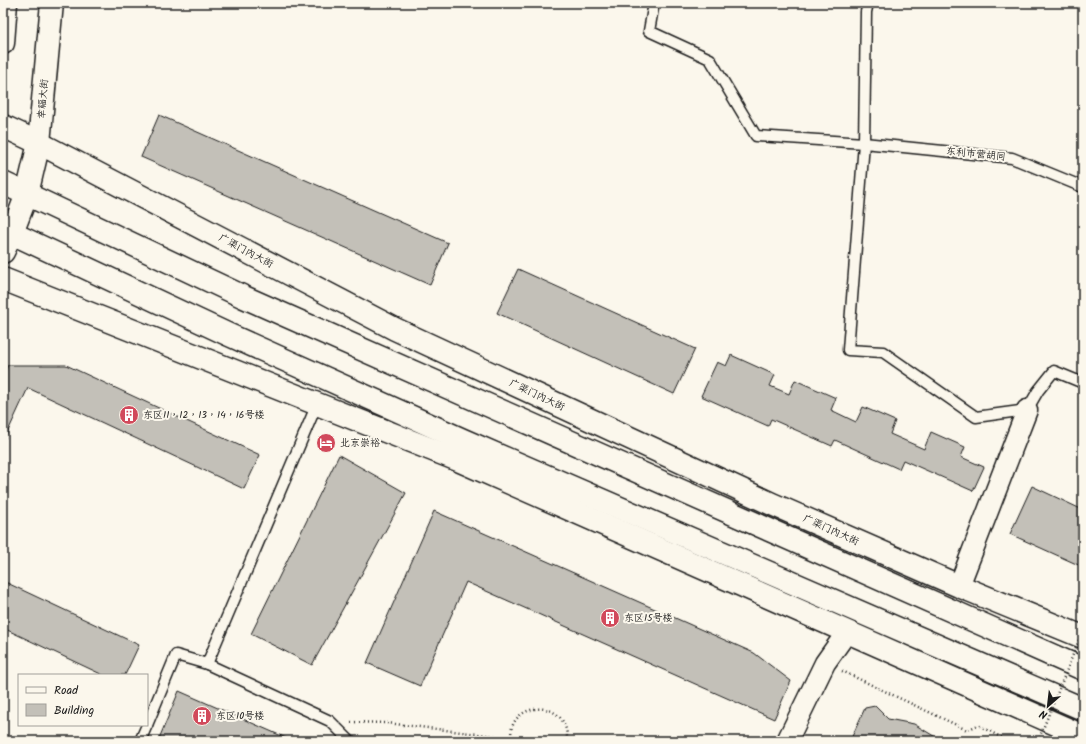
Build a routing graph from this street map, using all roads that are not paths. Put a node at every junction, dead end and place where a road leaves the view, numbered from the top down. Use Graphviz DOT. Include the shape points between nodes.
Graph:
graph roads {
  1 [pos="6,3"];
  2 [pos="52,3"];
  3 [pos="654,3"];
  4 [pos="868,3"];
  5 [pos="3,43"];
  6 [pos="3,126"];
  7 [pos="39,143"];
  8 [pos="864,144"];
  9 [pos="3,183"];
  10 [pos="1083,187"];
  11 [pos="27,194"];
  12 [pos="6,238"];
  13 [pos="3,279"];
  14 [pos="1083,383"];
  15 [pos="317,404"];
  16 [pos="1027,410"];
  17 [pos="958,586"];
  18 [pos="847,632"];
  19 [pos="1083,637"];
  20 [pos="207,664"];
  21 [pos="1083,669"];
  22 [pos="1083,709"];
  23 [pos="148,723"];
  24 [pos="147,726"];
  25 [pos="1083,736"];
  26 [pos="140,741"];
  27 [pos="350,741"];
  28 [pos="787,741"];
  1 -- 5 [label="main road"];
  2 -- 7 [label="main road, 幸福大街"];
  3 -- 8 [label="lane, 东利市营胡同" via="649,31 710,59 756,136"];
  4 -- 8 [label="lane"];
  6 -- 7 [label="main road, 广渠门内大街"];
  7 -- 11 [label="main road, 幸福大街"];
  7 -- 17 [label="main road, 广渠门内大街" via="395,329 772,504"];
  8 -- 10 [label="lane, 东利市营胡同" via="1012,158"];
  8 -- 16 [label="lane" via="848,350 883,352 976,417"];
  9 -- 11 [label="main road"];
  11 -- 12 [label="main road, 幸福大街"];
  11 -- 21 [label="main road" via="251,300"];
  12 -- 22 [label="main road"];
  13 -- 15 [label="main road"];
  14 -- 16 [label="lane" via="1054,371"];
  15 -- 18 [label="main road" via="458,460"];
  15 -- 20 [label="lane"];
  16 -- 17 [label="street"];
  17 -- 19 [label="main road, 广渠门内大街"];
  18 -- 25 [label="main road"];
  18 -- 28 [label="street" via="825,663"];
  20 -- 23 [label="lane" via="176,655"];
  20 -- 27 [label="lane" via="330,721"];
  24 -- 26 [label="lane"];
}
